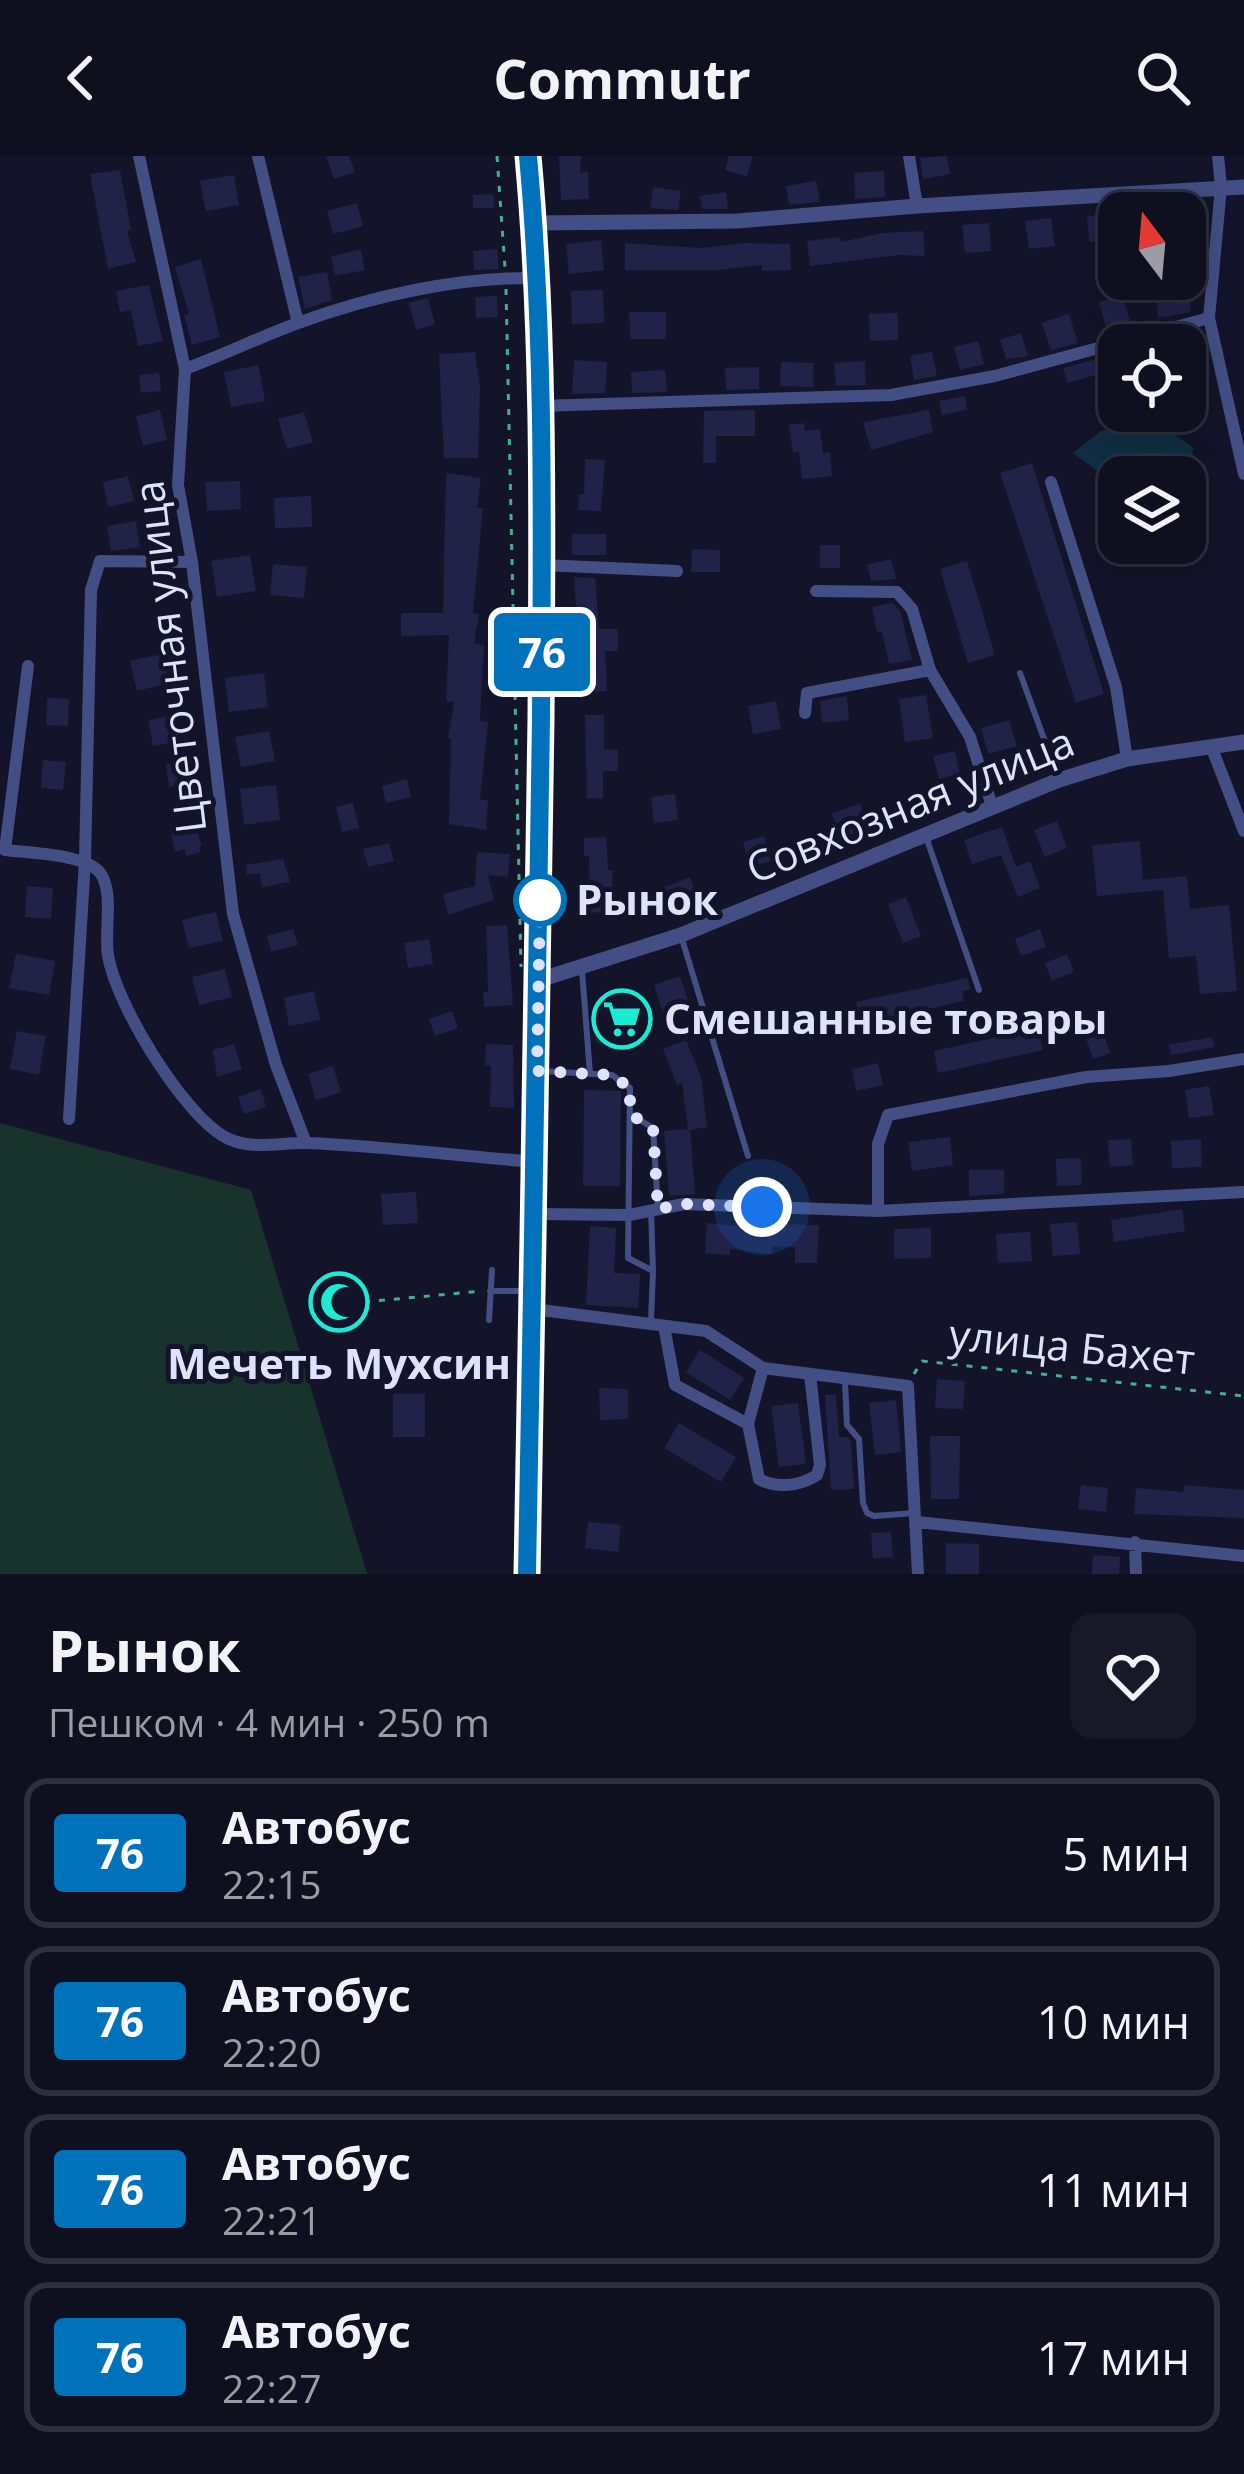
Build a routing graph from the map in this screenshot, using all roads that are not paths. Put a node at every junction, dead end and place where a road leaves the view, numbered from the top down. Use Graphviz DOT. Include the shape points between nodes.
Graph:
graph roads {
  1 [pos="139,156"];
  2 [pos="258,156"];
  3 [pos="528,156"];
  4 [pos="909,156"];
  5 [pos="1218,156"];
  6 [pos="1244,187"];
  7 [pos="1221,188"];
  8 [pos="917,206"];
  9 [pos="534,223"];
  10 [pos="536,278"];
  11 [pos="1209,318"];
  12 [pos="298,323"];
  13 [pos="185,369"];
  14 [pos="539,406"];
  15 [pos="1244,474"];
  16 [pos="1052,482"];
  17 [pos="192,562"];
  18 [pos="542,565"];
  19 [pos="677,571"];
  20 [pos="816,591"];
  21 [pos="28,666"];
  22 [pos="930,670"];
  23 [pos="1020,673"];
  24 [pos="805,712"];
  25 [pos="1244,742"];
  26 [pos="1211,746"];
  27 [pos="1127,759"];
  28 [pos="1059,781"];
  29 [pos="992,806"];
  30 [pos="1244,831"];
  31 [pos="925,834"];
  32 [pos="85,861"];
  33 [pos="681,935"];
  34 [pos="582,966"];
  35 [pos="539,980"];
  36 [pos="979,990"];
  37 [pos="1244,1059"];
  38 [pos="537,1071"];
  39 [pos="590,1074"];
  40 [pos="630,1114"];
  41 [pos="69,1119"];
  42 [pos="306,1143"];
  43 [pos="748,1156"];
  44 [pos="536,1162"];
  45 [pos="1244,1192"];
  46 [pos="655,1210"];
  47 [pos="878,1211"];
  48 [pos="535,1214"];
  49 [pos="629,1215"];
  50 [pos="491,1270"];
  51 [pos="653,1271"];
  52 [pos="490,1291"];
  53 [pos="533,1300"];
  54 [pos="489,1320"];
  55 [pos="657,1325"];
  56 [pos="763,1368"];
  57 [pos="810,1374"];
  58 [pos="844,1378"];
  59 [pos="748,1424"];
  60 [pos="916,1517"];
  61 [pos="1135,1542"];
  62 [pos="1244,1556"];
  63 [pos="527,1574"];
  64 [pos="918,1574"];
  65 [pos="1136,1574"];
  1 -- 13 [label="street, Цветочная улица"];
  2 -- 12 [label="street"];
  3 -- 9 [label="main road"];
  4 -- 8 [label="street"];
  5 -- 7 [label="street"];
  6 -- 7 [label="street"];
  7 -- 8 [label="street"];
  7 -- 11 [label="street"];
  8 -- 9 [label="street" via="737,221"];
  9 -- 10 [label="main road"];
  10 -- 12 [label="street" via="401,294"];
  10 -- 14 [label="main road"];
  11 -- 14 [label="street" via="891,395"];
  11 -- 15 [label="street"];
  12 -- 13 [label="street"];
  13 -- 17 [label="street, Цветочная улица" via="178,484"];
  14 -- 18 [label="main road"];
  16 -- 27 [label="street" via="1116,687"];
  17 -- 32 [label="street" via="100,561 92,590"];
  17 -- 42 [label="street, Цветочная улица" via="233,914"];
  18 -- 19 [label="street"];
  18 -- 35 [label="main road"];
  20 -- 22 [label="street" via="897,592 912,608"];
  21 -- 32 [label="street" via="5,850"];
  22 -- 24 [label="street" via="807,692"];
  22 -- 29 [label="street" via="970,737"];
  23 -- 28 [label="lane"];
  25 -- 26 [label="street, Совхозная улица"];
  26 -- 27 [label="street, Совхозная улица"];
  26 -- 30 [label="street"];
  27 -- 28 [label="street, Совхозная улица"];
  28 -- 29 [label="street, Совхозная улица"];
  29 -- 31 [label="street, Совхозная улица"];
  31 -- 33 [label="street, Совхозная улица"];
  31 -- 36 [label="lane"];
  32 -- 41 [label="street"];
  32 -- 42 [label="street" via="106,886 108,958 161,1070 226,1138"];
  33 -- 34 [label="street, Совхозная улица"];
  33 -- 43 [label="lane"];
  34 -- 35 [label="street, Совхозная улица"];
  34 -- 39 [label="lane"];
  35 -- 38 [label="main road"];
  37 -- 47 [label="street" via="1086,1077 888,1115 878,1144"];
  38 -- 39 [label="lane"];
  38 -- 44 [label="main road"];
  39 -- 40 [label="lane" via="612,1075 630,1088"];
  40 -- 46 [label="lane" via="653,1128"];
  40 -- 49 [label="lane"];
  42 -- 44 [label="street"];
  44 -- 48 [label="main road"];
  45 -- 47 [label="street"];
  46 -- 47 [label="street" via="684,1204"];
  46 -- 49 [label="street"];
  46 -- 51 [label="lane"];
  48 -- 49 [label="street"];
  48 -- 53 [label="main road"];
  49 -- 51 [label="lane" via="628,1258"];
  50 -- 52 [label="lane"];
  51 -- 55 [label="lane"];
  52 -- 53 [label="lane"];
  52 -- 54 [label="lane"];
  53 -- 55 [label="street"];
  53 -- 63 [label="main road"];
  55 -- 56 [label="street" via="706,1331"];
  55 -- 59 [label="street" via="675,1384"];
  56 -- 57 [label="street"];
  56 -- 59 [label="street"];
  57 -- 58 [label="street"];
  57 -- 59 [label="street" via="817,1475 779,1486 759,1479"];
  58 -- 60 [label="lane" via="867,1513"];
  58 -- 60 [label="street" via="908,1386"];
  60 -- 61 [label="street"];
  60 -- 64 [label="street"];
  61 -- 62 [label="street"];
  61 -- 65 [label="street"];
}
